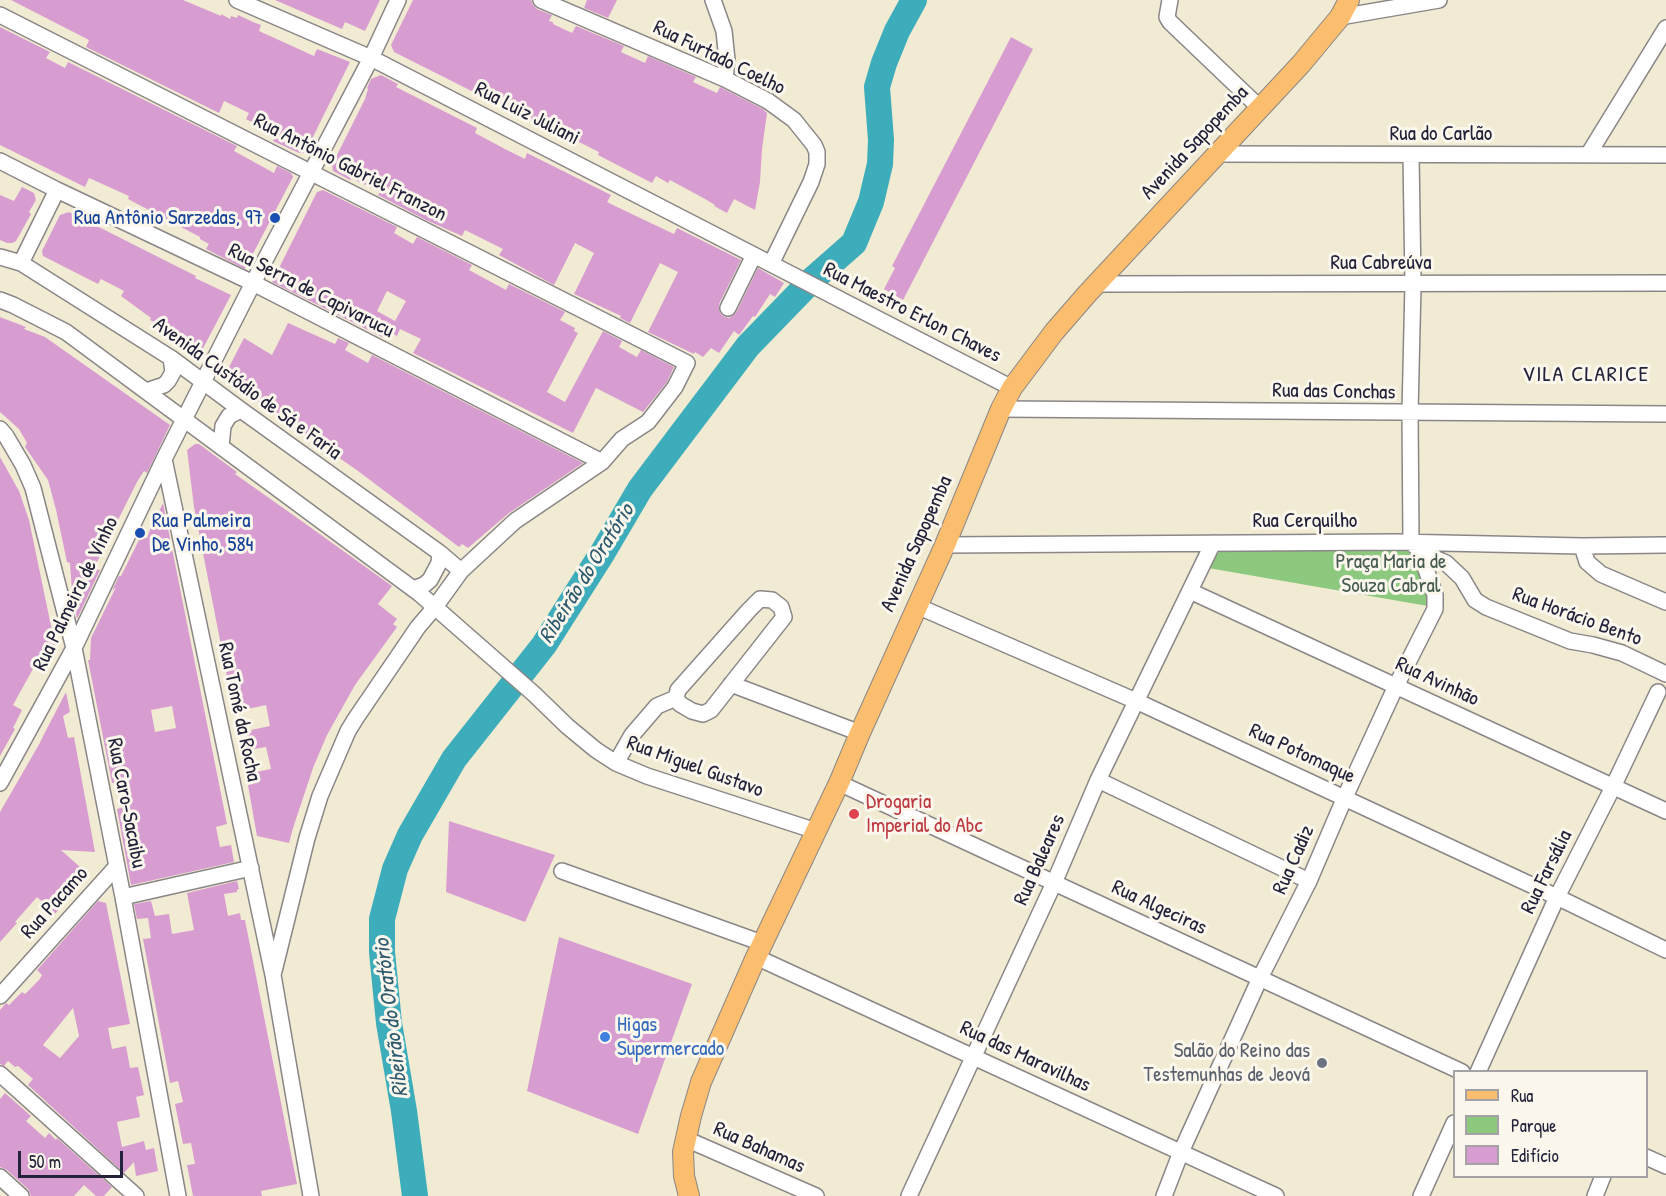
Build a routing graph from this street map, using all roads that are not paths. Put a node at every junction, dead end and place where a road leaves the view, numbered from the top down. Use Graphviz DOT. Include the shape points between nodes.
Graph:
graph roads {
  1 [pos="237,0"];
  2 [pos="398,0"];
  3 [pos="541,0"];
  4 [pos="713,0"];
  5 [pos="1170,0"];
  6 [pos="1439,0"];
  7 [pos="1345,9"];
  8 [pos="0,15"];
  9 [pos="1666,28"];
  10 [pos="371,58"];
  11 [pos="725,79"];
  12 [pos="1260,108"];
  13 [pos="1216,154"];
  14 [pos="1411,155"];
  15 [pos="1588,155"];
  16 [pos="1666,155"];
  17 [pos="0,161"];
  18 [pos="312,172"];
  19 [pos="57,190"];
  20 [pos="754,255"];
  21 [pos="0,257"];
  22 [pos="21,263"];
  23 [pos="771,264"];
  24 [pos="793,275"];
  25 [pos="253,283"];
  26 [pos="1666,283"];
  27 [pos="1096,284"];
  28 [pos="1413,284"];
  29 [pos="0,300"];
  30 [pos="728,308"];
  31 [pos="171,358"];
  32 [pos="204,382"];
  33 [pos="1012,388"];
  34 [pos="146,392"];
  35 [pos="1001,409"];
  36 [pos="241,410"];
  37 [pos="1410,413"];
  38 [pos="1666,414"];
  39 [pos="184,420"];
  40 [pos="0,429"];
  41 [pos="221,447"];
  42 [pos="164,459"];
  43 [pos="602,462"];
  44 [pos="1411,542"];
  45 [pos="1213,543"];
  46 [pos="945,544"];
  47 [pos="1666,545"];
  48 [pos="1582,546"];
  49 [pos="440,553"];
  50 [pos="1421,555"];
  51 [pos="461,571"];
  52 [pos="413,589"];
  53 [pos="1190,591"];
  54 [pos="1666,602"];
  55 [pos="917,606"];
  56 [pos="435,607"];
  57 [pos="74,648"];
  58 [pos="1666,674"];
  59 [pos="731,684"];
  60 [pos="1396,686"];
  61 [pos="1658,692"];
  62 [pos="676,698"];
  63 [pos="1136,701"];
  64 [pos="860,733"];
  65 [pos="616,762"];
  66 [pos="1098,780"];
  67 [pos="0,783"];
  68 [pos="839,783"];
  69 [pos="1613,787"];
  70 [pos="1345,797"];
  71 [pos="1666,811"];
  72 [pos="816,831"];
  73 [pos="117,866"];
  74 [pos="251,868"];
  75 [pos="562,871"];
  76 [pos="1309,880"];
  77 [pos="1054,883"];
  78 [pos="123,897"];
  79 [pos="1557,897"];
  80 [pos="759,950"];
  81 [pos="1666,950"];
  82 [pos="273,975"];
  83 [pos="1260,978"];
  84 [pos="0,996"];
  85 [pos="974,1057"];
  86 [pos="1460,1070"];
  87 [pos="1478,1070"];
  88 [pos="0,1074"];
  89 [pos="1453,1127"];
  90 [pos="686,1139"];
  91 [pos="1181,1152"];
  92 [pos="1648,1157"];
  93 [pos="1666,1166"];
  94 [pos="0,1177"];
  95 [pos="1602,1178"];
  96 [pos="21,1196"];
  97 [pos="136,1196"];
  98 [pos="178,1196"];
  99 [pos="311,1196"];
  100 [pos="689,1196"];
  101 [pos="816,1196"];
  102 [pos="909,1196"];
  103 [pos="1164,1196"];
  104 [pos="1276,1196"];
  105 [pos="1421,1196"];
  106 [pos="1595,1196"];
  1 -- 10 [label="street, Rua Luiz Juliani"];
  2 -- 10 [label="street, Rua Palmeira de Vinho"];
  3 -- 11 [label="street, Rua Furtado Coelho"];
  4 -- 11 [label="street" via="725,38"];
  5 -- 12 [label="street" via="1170,22"];
  6 -- 7 [label="street"];
  7 -- 12 [label="main road, Avenida Sapopemba"];
  8 -- 18 [label="street, Rua Antônio Gabriel Franzon"];
  9 -- 15 [label="street"];
  10 -- 18 [label="street, Rua Palmeira de Vinho"];
  10 -- 20 [label="street, Rua Luiz Juliani"];
  11 -- 23 [label="street, Rua Furtado Coelho" via="768,100 794,120 817,152 816,169"];
  12 -- 13 [label="main road, Avenida Sapopemba"];
  13 -- 14 [label="street, Rua do Carlão"];
  13 -- 27 [label="main road, Avenida Sapopemba"];
  14 -- 15 [label="street, Rua do Carlão"];
  14 -- 28 [label="street"];
  15 -- 16 [label="street, Rua do Carlão"];
  17 -- 19 [label="street, Rua Serra de Capivarucu"];
  18 -- 25 [label="street, Rua Palmeira de Vinho"];
  18 -- 43 [label="street, Rua Antônio Gabriel Franzon" via="683,362 675,387 651,419 622,439"];
  19 -- 22 [label="street"];
  19 -- 25 [label="street, Rua Serra de Capivarucu"];
  20 -- 23 [label="street, Rua Luiz Juliani"];
  20 -- 30 [label="street"];
  21 -- 22 [label="street, Avenida Custódio de Sá e Faria"];
  22 -- 31 [label="street, Avenida Custódio de Sá e Faria"];
  23 -- 24 [label="street, Rua Luiz Juliani"];
  24 -- 33 [label="street, Rua Maestro Erlon Chaves"];
  25 -- 32 [label="street, Rua Palmeira de Vinho"];
  25 -- 43 [label="street, Rua Serra de Capivarucu"];
  26 -- 28 [label="street, Rua Cabreúva"];
  27 -- 28 [label="street, Rua Cabreúva"];
  27 -- 33 [label="main road, Avenida Sapopemba"];
  28 -- 37 [label="street"];
  29 -- 34 [label="street" via="66,332"];
  31 -- 32 [label="street, Avenida Custódio de Sá e Faria"];
  31 -- 34 [label="street" via="173,372 168,381"];
  32 -- 36 [label="street, Avenida Custódio de Sá e Faria"];
  32 -- 39 [label="street, Rua Palmeira de Vinho"];
  33 -- 35 [label="main road, Avenida Sapopemba"];
  34 -- 39 [label="street"];
  35 -- 37 [label="street, Rua das Conchas"];
  35 -- 46 [label="main road, Avenida Sapopemba"];
  36 -- 41 [label="street" via="229,416 223,426"];
  36 -- 49 [label="street, Avenida Custódio de Sá e Faria"];
  37 -- 38 [label="street, Rua das Conchas"];
  37 -- 44 [label="street"];
  39 -- 41 [label="street"];
  39 -- 42 [label="street, Rua Palmeira de Vinho"];
  40 -- 57 [label="street, Rua Caro-Sacaibu" via="33,488"];
  41 -- 52 [label="street"];
  42 -- 57 [label="street, Rua Palmeira de Vinho"];
  42 -- 74 [label="street, Rua Tomé da Rocha"];
  43 -- 51 [label="street" via="515,521"];
  44 -- 45 [label="street, Rua Cerquilho"];
  44 -- 48 [label="street, Rua Cerquilho"];
  44 -- 50 [label="street, Rua Cadiz"];
  45 -- 46 [label="street, Rua Cerquilho"];
  45 -- 53 [label="street, Rua Baleares"];
  46 -- 55 [label="main road, Avenida Sapopemba"];
  47 -- 48 [label="street, Rua Cerquilho"];
  48 -- 54 [label="street" via="1587,562 1600,574"];
  49 -- 51 [label="street, Avenida Custódio de Sá e Faria"];
  49 -- 52 [label="street" via="430,580"];
  50 -- 58 [label="street, Rua Horácio Bento" via="1446,563 1462,578 1475,600 1486,607 1570,641 1622,653"];
  50 -- 60 [label="street, Rua Cadiz" via="1435,595 1435,609"];
  51 -- 56 [label="street"];
  52 -- 56 [label="street"];
  53 -- 60 [label="street, Rua Avinhão"];
  53 -- 63 [label="street, Rua Baleares"];
  55 -- 63 [label="street, Rua Potomaque"];
  55 -- 64 [label="main road, Avenida Sapopemba"];
  56 -- 65 [label="street, Rua Miguel Gustavo" via="596,750"];
  56 -- 82 [label="street" via="356,718 340,749 307,838"];
  57 -- 67 [label="street, Rua Palmeira de Vinho"];
  57 -- 73 [label="street, Rua Caro-Sacaibu"];
  59 -- 62 [label="street" via="711,710 703,714 680,704"];
  59 -- 62 [label="street" via="784,617 772,600 760,599 749,610 678,690"];
  59 -- 64 [label="street"];
  60 -- 69 [label="street, Rua Avinhão"];
  60 -- 70 [label="street, Rua Cadiz"];
  61 -- 69 [label="street, Rua Farsália"];
  62 -- 65 [label="street" via="657,706 632,735"];
  63 -- 66 [label="street, Rua Baleares"];
  63 -- 70 [label="street, Rua Potomaque"];
  64 -- 68 [label="main road, Avenida Sapopemba"];
  65 -- 72 [label="street, Rua Miguel Gustavo" via="647,776"];
  66 -- 76 [label="street"];
  66 -- 77 [label="street, Rua Baleares"];
  68 -- 72 [label="main road, Avenida Sapopemba"];
  68 -- 77 [label="street, Rua Algeciras"];
  69 -- 71 [label="street, Rua Avinhão"];
  69 -- 79 [label="street, Rua Farsália"];
  70 -- 76 [label="street, Rua Cadiz"];
  70 -- 79 [label="street, Rua Potomaque"];
  72 -- 80 [label="main road, Avenida Sapopemba"];
  73 -- 78 [label="street, Rua Caro-Sacaibu"];
  73 -- 84 [label="street, Rua Pacamo"];
  74 -- 78 [label="street"];
  74 -- 82 [label="street, Rua Tomé da Rocha"];
  75 -- 80 [label="street, Rua das Maravilhas"];
  76 -- 83 [label="street, Rua Cadiz"];
  77 -- 83 [label="street, Rua Algeciras"];
  77 -- 85 [label="street, Rua Baleares"];
  78 -- 98 [label="street, Rua Caro-Sacaibu"];
  79 -- 81 [label="street, Rua Potomaque"];
  79 -- 87 [label="street, Rua Farsália"];
  80 -- 85 [label="street, Rua das Maravilhas"];
  80 -- 90 [label="main road, Avenida Sapopemba" via="701,1082"];
  82 -- 99 [label="street, Rua Tomé da Rocha"];
  83 -- 86 [label="street, Rua Algeciras"];
  83 -- 91 [label="street, Rua Cadiz"];
  85 -- 91 [label="street, Rua das Maravilhas"];
  85 -- 102 [label="street, Rua Baleares"];
  88 -- 97 [label="street"];
  89 -- 105 [label="street"];
  90 -- 100 [label="main road, Avenida Sapopemba" via="683,1152"];
  90 -- 101 [label="street, Rua Bahamas"];
  91 -- 103 [label="street, Rua Cadiz"];
  91 -- 104 [label="street, Rua das Maravilhas"];
  92 -- 93 [label="street"];
  94 -- 96 [label="street"];
  95 -- 106 [label="street"];
}
